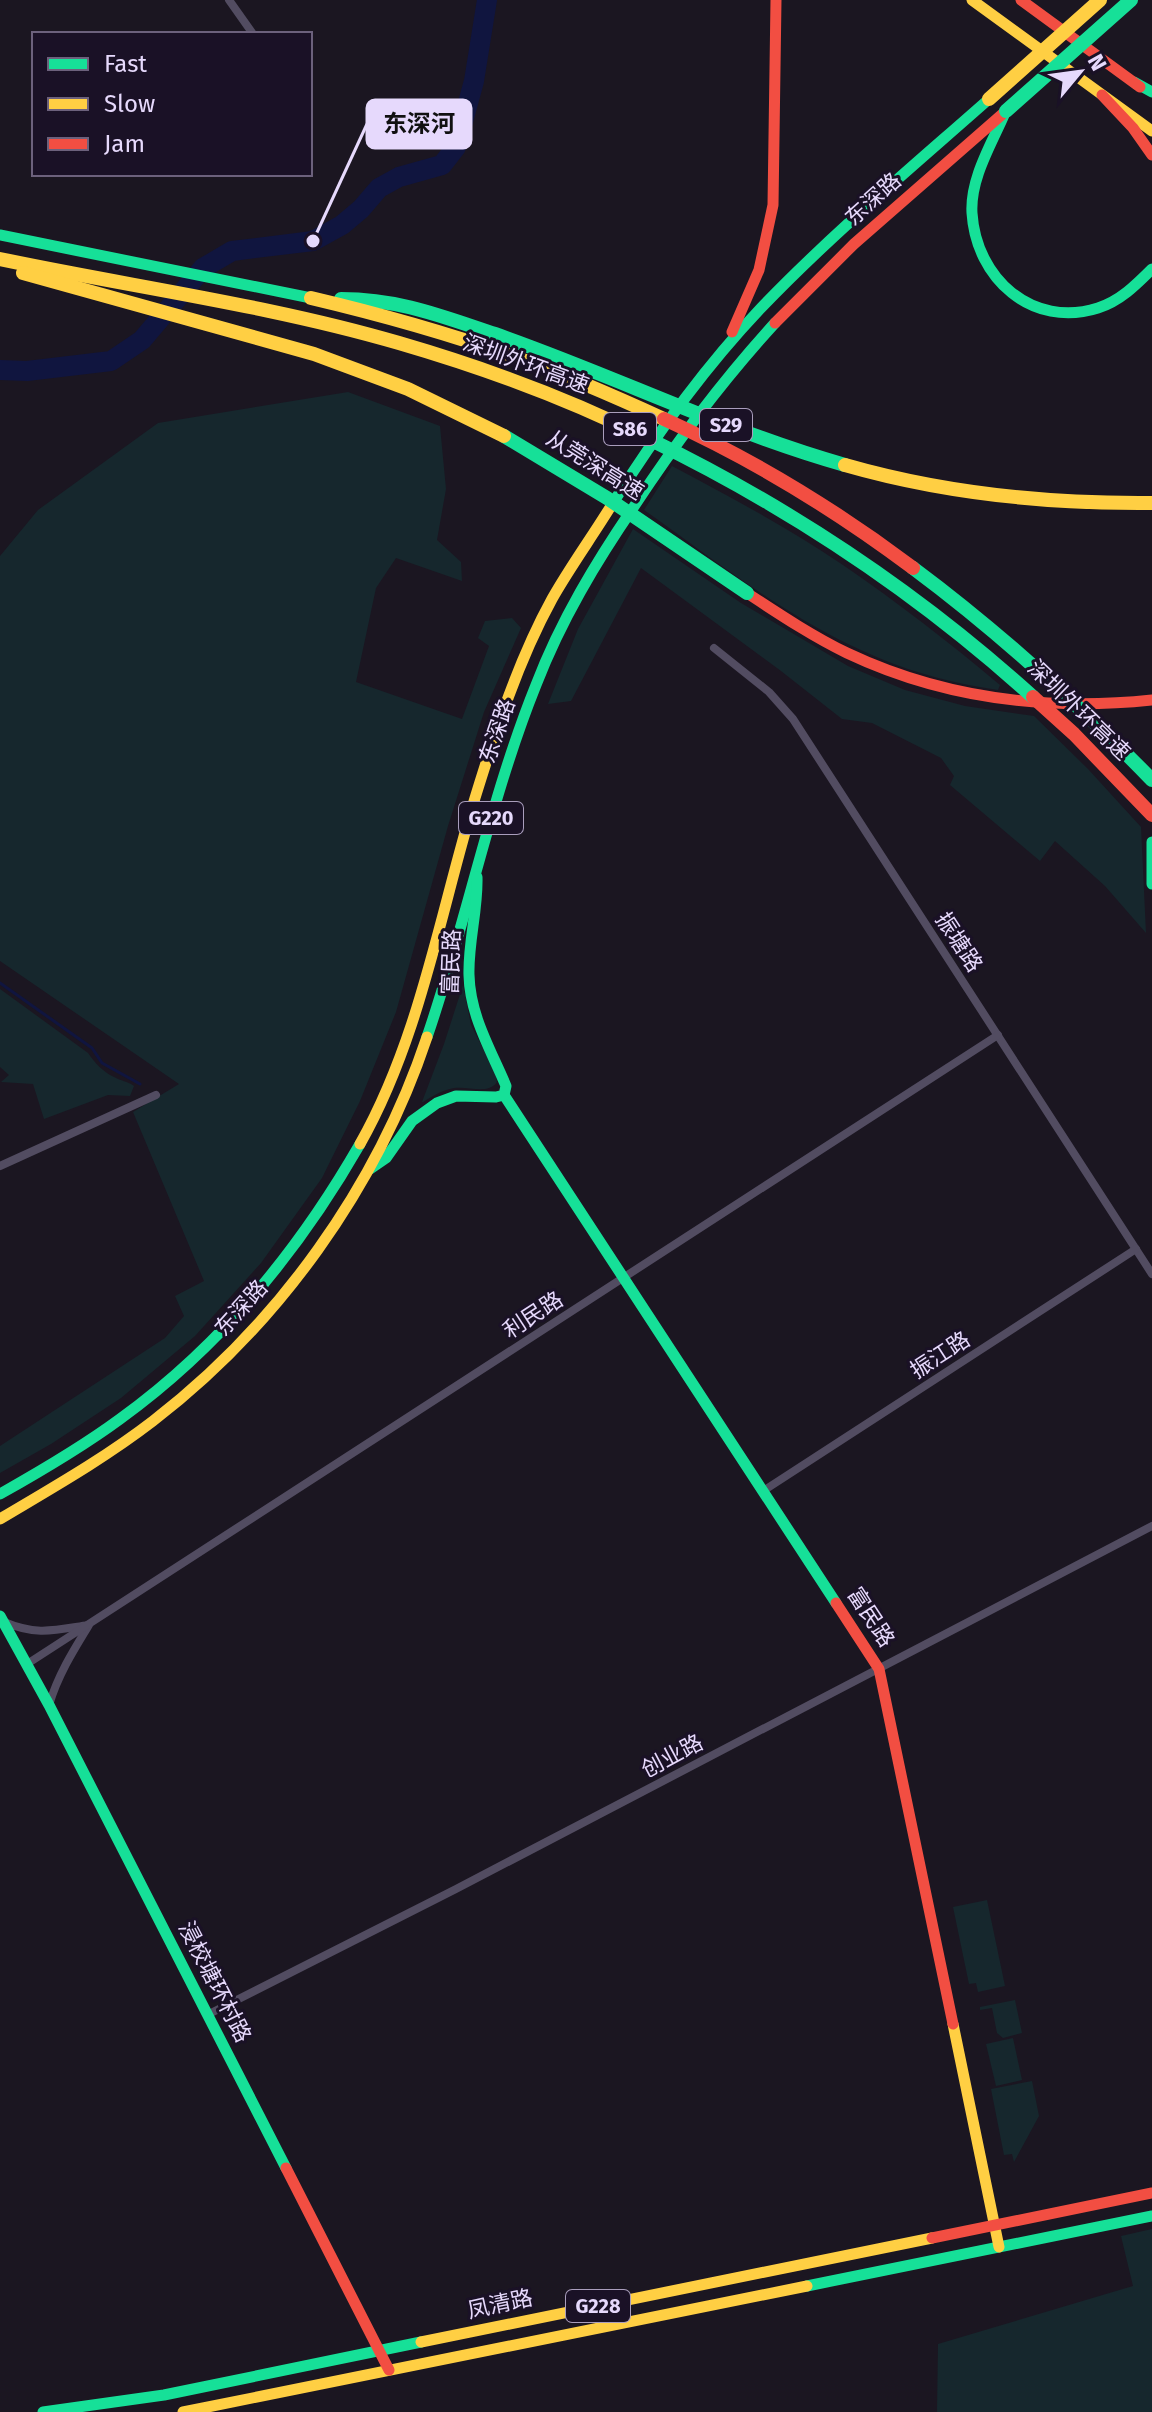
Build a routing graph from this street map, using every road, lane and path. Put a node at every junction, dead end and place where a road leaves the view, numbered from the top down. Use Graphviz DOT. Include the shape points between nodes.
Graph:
graph roads {
  1 [pos="229,0"];
  2 [pos="776,0"];
  3 [pos="972,0"];
  4 [pos="1021,0"];
  5 [pos="1100,0"];
  6 [pos="1131,0"];
  7 [pos="252,32"];
  8 [pos="1152,94"];
  9 [pos="1102,95"];
  10 [pos="1006,111"];
  11 [pos="1152,131"];
  12 [pos="1152,155"];
  13 [pos="0,235"];
  14 [pos="0,262"];
  15 [pos="1152,269"];
  16 [pos="311,298"];
  17 [pos="717,358"];
  18 [pos="1152,503"];
  19 [pos="714,648"];
  20 [pos="1152,700"];
  21 [pos="1152,780"];
  22 [pos="1152,815"];
  23 [pos="1152,842"];
  24 [pos="476,871"];
  25 [pos="1152,884"];
  26 [pos="998,1035"];
  27 [pos="156,1095"];
  28 [pos="504,1095"];
  29 [pos="0,1166"];
  30 [pos="370,1169"];
  31 [pos="1136,1249"];
  32 [pos="1152,1274"];
  33 [pos="624,1278"];
  34 [pos="763,1491"];
  35 [pos="0,1494"];
  36 [pos="0,1519"];
  37 [pos="1152,1526"];
  38 [pos="2,1619"];
  39 [pos="89,1625"];
  40 [pos="27,1664"];
  41 [pos="879,1669"];
  42 [pos="49,1705"];
  43 [pos="207,2015"];
  44 [pos="1152,2193"];
  45 [pos="1152,2216"];
  46 [pos="995,2225"];
  47 [pos="999,2247"];
  48 [pos="379,2351"];
  49 [pos="389,2370"];
  50 [pos="43,2412"];
  51 [pos="183,2412"];
  1 -- 7 [label="street"];
  2 -- 17 [label="main road" via="770,230 748,302"];
  3 -- 9 [label="main road"];
  4 -- 8 [label="main road"];
  5 -- 17 [label="main road, 东深路 / G220, bridge" via="814,257"];
  6 -- 10 [label="main road, 东深路 / G220, bridge"];
  9 -- 11 [label="main road"];
  9 -- 12 [label="main road"];
  10 -- 15 [label="main road" via="978,181 972,213 982,255 1003,287 1047,311 1081,313 1124,297"];
  10 -- 24 [label="main road, 东深路 / G220" via="807,290 728,376 659,469 582,587 555,641 516,739"];
  13 -- 16 [label="main road, 深圳外环高速 / S29"];
  14 -- 20 [label="main road, 从莞深高速, bridge" via="86,292 313,353 445,407 562,469 785,618 889,671 980,697 1098,705"];
  14 -- 22 [label="main road, 深圳外环高速 / S86, bridge" via="245,308 400,344 555,397 644,436 815,529 912,596 1046,706"];
  16 -- 18 [label="main road, S29, bridge" via="380,300 448,319 577,364 787,449 864,471 1010,498"];
  16 -- 21 [label="main road, 深圳外环高速 / S86, bridge" via="453,335 580,381 790,487 854,525 973,612 1057,684"];
  17 -- 35 [label="main road, 东深路 / G220" via="627,480 536,632 473,803 410,1029 378,1109 337,1184 272,1276 199,1355 101,1433"];
  19 -- 26 [label="street, 振塘路" via="769,692 793,719"];
  23 -- 25 [label="main road"];
  24 -- 28 [label="main road, 富民路" via="469,961 472,1006 506,1086"];
  24 -- 30 [label="main road, 东深路 / G220" via="429,1035"];
  26 -- 31 [label="street, 振塘路"];
  26 -- 33 [label="street, 利民路"];
  27 -- 29 [label="street"];
  28 -- 30 [label="main road" via="456,1096 437,1103 418,1115 386,1158"];
  28 -- 33 [label="main road, 富民路"];
  30 -- 36 [label="main road, 东深路 / G220" via="306,1266 213,1371 125,1442"];
  31 -- 32 [label="street, 振塘路"];
  31 -- 34 [label="street, 振江路"];
  33 -- 34 [label="main road, 富民路"];
  33 -- 39 [label="street, 利民路"];
  34 -- 41 [label="main road, 富民路"];
  37 -- 41 [label="street, 创业路"];
  38 -- 39 [label="street, 利民路" via="35,1631"];
  38 -- 40 [label="main road, 浸校塘环村路"];
  39 -- 40 [label="street, 利民路"];
  39 -- 42 [label="street, 利民路" via="64,1665"];
  40 -- 42 [label="main road, 浸校塘环村路"];
  41 -- 43 [label="street, 创业路"];
  41 -- 46 [label="main road, 富民路"];
  42 -- 43 [label="main road, 浸校塘环村路"];
  43 -- 48 [label="main road, 浸校塘环村路"];
  44 -- 46 [label="main road, 凤清路 / G228"];
  45 -- 47 [label="main road, 凤清路 / G228"];
  46 -- 47 [label="main road, 富民路"];
  46 -- 48 [label="main road, 凤清路 / G228"];
  47 -- 49 [label="main road, 凤清路 / G228"];
  48 -- 49 [label="main road, 浸校塘环村路"];
  48 -- 50 [label="main road, 凤清路 / G228" via="164,2395"];
  49 -- 51 [label="main road, 凤清路 / G228"];
}
